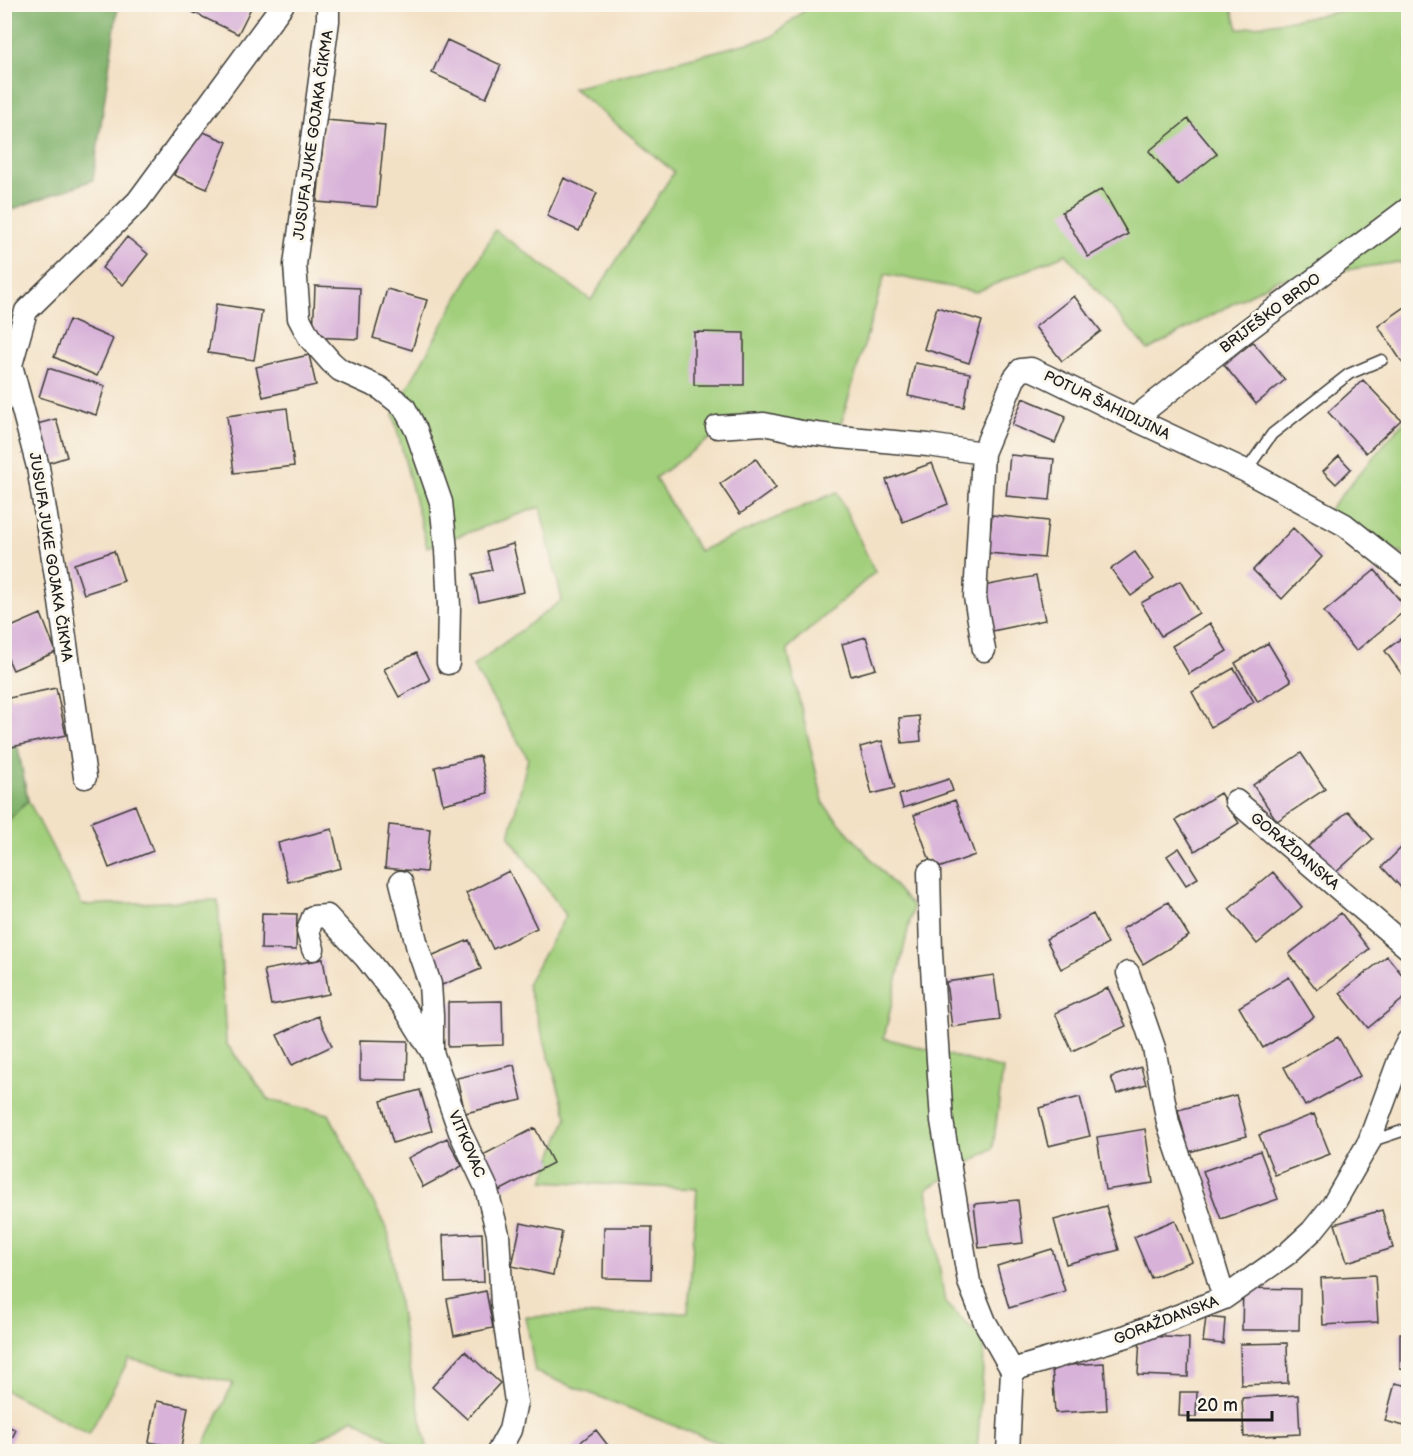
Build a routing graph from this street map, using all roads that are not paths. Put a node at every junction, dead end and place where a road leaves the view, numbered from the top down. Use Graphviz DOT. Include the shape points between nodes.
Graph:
graph roads {
  1 [pos="284,4"];
  2 [pos="328,4"];
  3 [pos="1408,209"];
  4 [pos="1382,360"];
  5 [pos="1134,419"];
  6 [pos="717,427"];
  7 [pos="983,453"];
  8 [pos="1246,471"];
  9 [pos="1408,575"];
  10 [pos="984,650"];
  11 [pos="448,663"];
  12 [pos="85,777"];
  13 [pos="1236,801"];
  14 [pos="929,872"];
  15 [pos="401,882"];
  16 [pos="1408,948"];
  17 [pos="313,949"];
  18 [pos="1128,973"];
  19 [pos="1408,1041"];
  20 [pos="432,1052"];
  21 [pos="1408,1129"];
  22 [pos="1369,1142"];
  23 [pos="1224,1298"];
  24 [pos="1012,1370"];
  25 [pos="498,1452"];
  26 [pos="1008,1452"];
  1 -- 12 [label="street, JUSUFA JUKE GOJAKA ČIKMA" via="138,201 26,311 11,365 38,466"];
  2 -- 11 [label="street, JUSUFA JUKE GOJAKA ČIKMA" via="295,265 299,318 322,354 340,370 380,388 404,407 416,430 441,502 447,550"];
  3 -- 5 [label="street, BRIJEŠKO BRDO"];
  4 -- 8 [label="lane" via="1349,374 1272,434"];
  5 -- 7 [label="street, POTUR ŠAHIDIJINA" via="1031,369 1021,370"];
  5 -- 8 [label="street, POTUR ŠAHIDIJINA"];
  6 -- 7 [label="street" via="764,424 829,436"];
  7 -- 10 [label="street, POTUR ŠAHIDIJINA" via="975,597"];
  8 -- 9 [label="street, POTUR ŠAHIDIJINA" via="1345,525"];
  13 -- 16 [label="street, GORAŽDANSKA"];
  14 -- 24 [label="street" via="942,1121 969,1282"];
  15 -- 20 [label="street" via="429,984"];
  17 -- 20 [label="street, VITKOVAC" via="308,931 313,917 327,916 404,1007"];
  18 -- 23 [label="street" via="1154,1048 1168,1123"];
  19 -- 22 [label="street, GORAŽDANSKA"];
  20 -- 25 [label="street, VITKOVAC" via="460,1132 486,1187 498,1234 502,1303 516,1402 510,1430"];
  21 -- 22 [label="lane"];
  22 -- 23 [label="street, GORAŽDANSKA" via="1333,1205 1312,1231 1287,1254"];
  23 -- 24 [label="street, GORAŽDANSKA" via="1127,1336"];
  24 -- 26 [label="street"];
}
